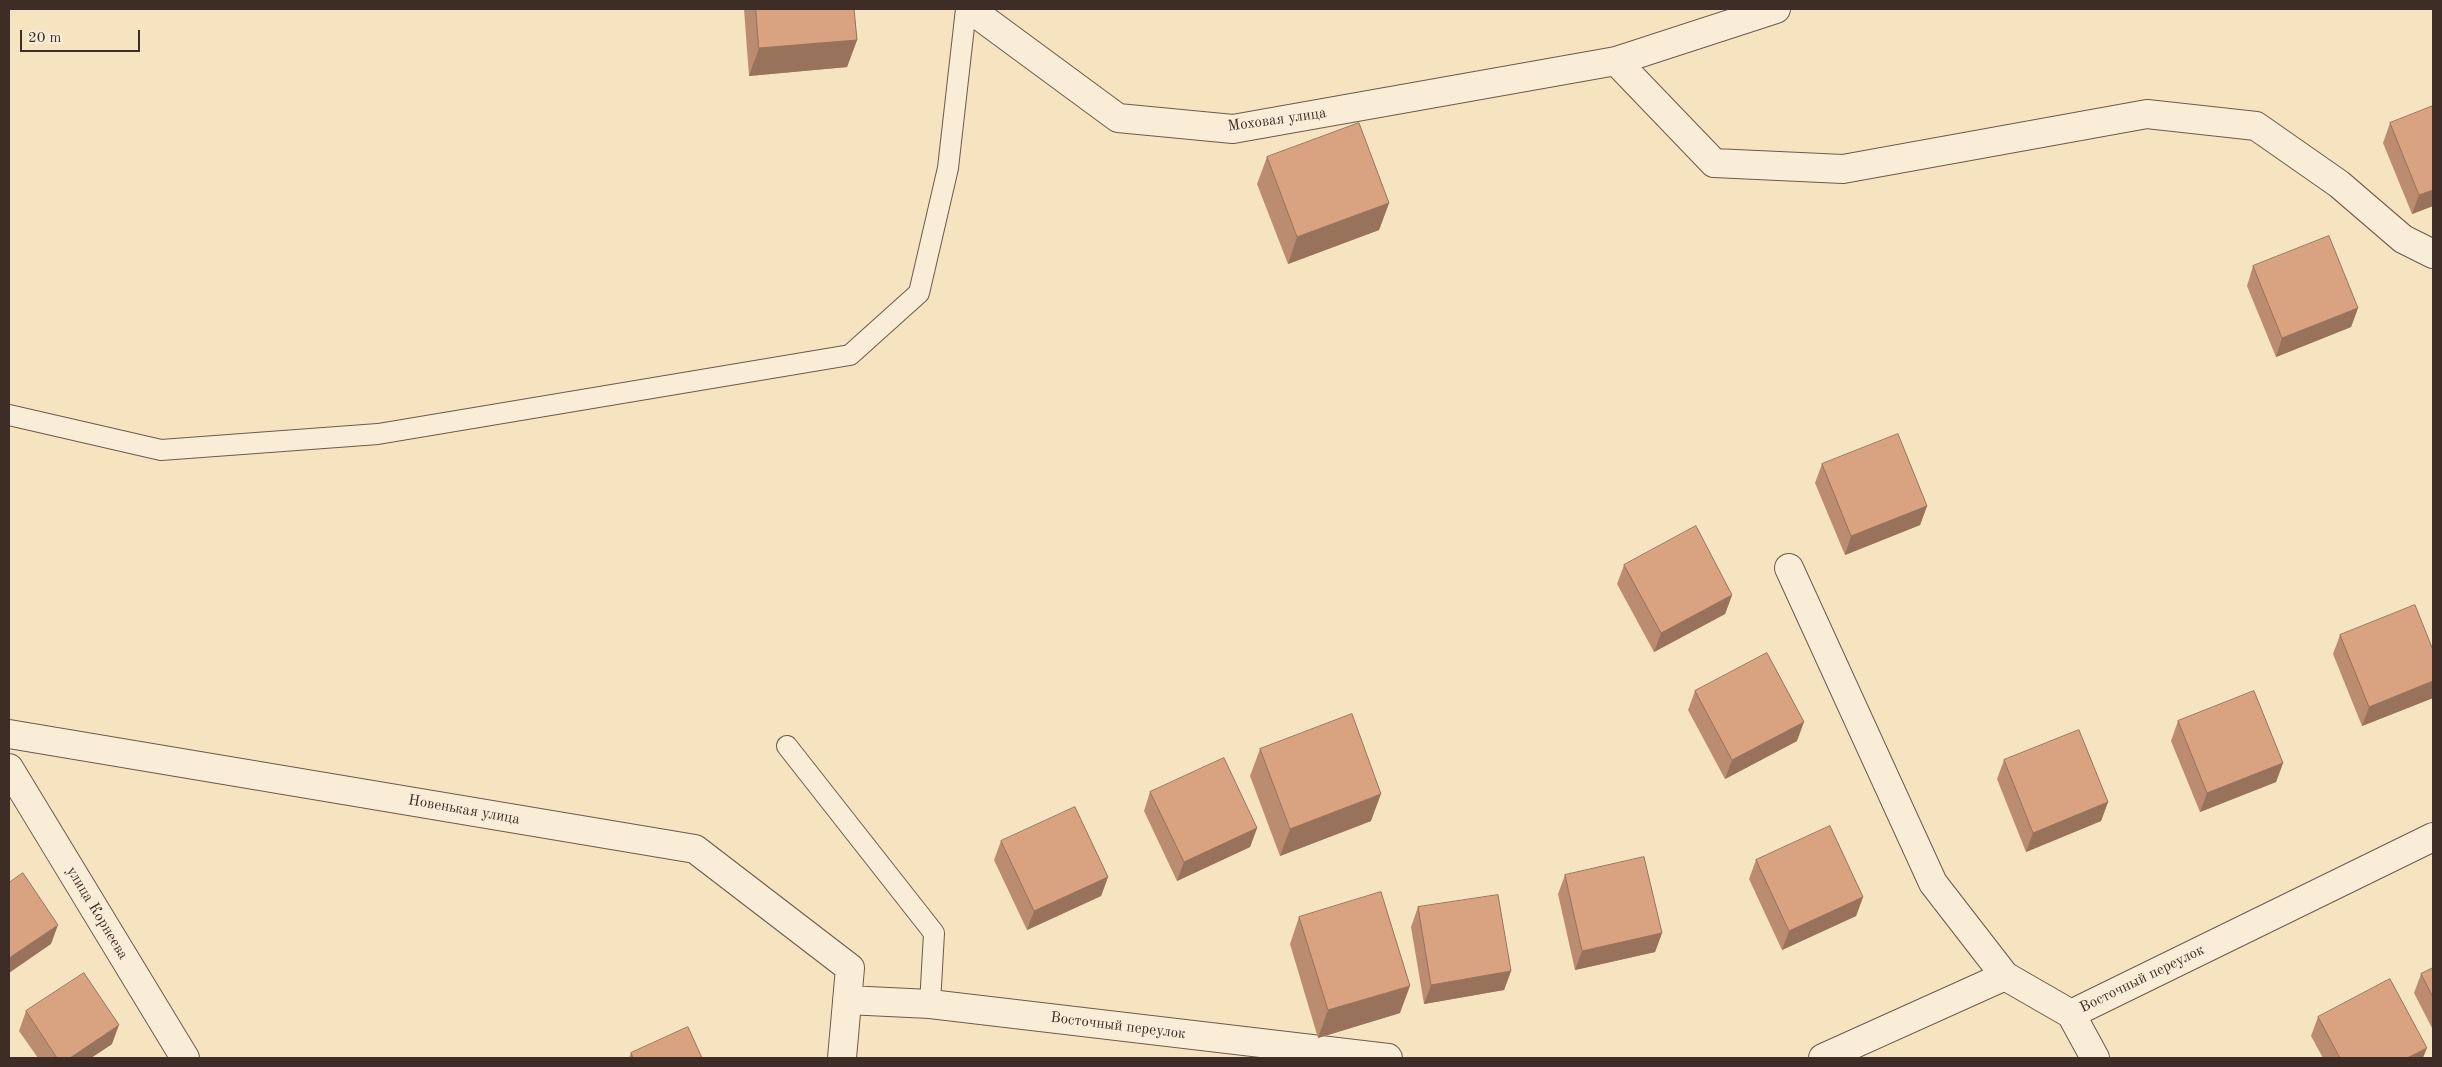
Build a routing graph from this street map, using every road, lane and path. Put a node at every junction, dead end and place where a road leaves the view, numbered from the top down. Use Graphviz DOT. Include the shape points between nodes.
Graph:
graph roads {
  1 [pos="966,9"];
  2 [pos="970,9"];
  3 [pos="1776,9"];
  4 [pos="1616,61"];
  5 [pos="2433,254"];
  6 [pos="9,414"];
  7 [pos="1789,568"];
  8 [pos="9,734"];
  9 [pos="788,746"];
  10 [pos="9,768"];
  11 [pos="2433,837"];
  12 [pos="2005,976"];
  13 [pos="846,1000"];
  14 [pos="930,1004"];
  15 [pos="2071,1014"];
  16 [pos="185,1058"];
  17 [pos="842,1058"];
  18 [pos="1388,1058"];
  19 [pos="1823,1058"];
  20 [pos="2094,1058"];
  1 -- 6 [label="lane" via="948,168 919,293 850,355 378,434 161,450"];
  2 -- 4 [label="street, Моховая улица" via="1118,118 1233,129"];
  3 -- 4 [label="street, Моховая улица"];
  4 -- 5 [label="street" via="1714,163 1842,169 2147,114 2256,126 2339,184 2403,239"];
  7 -- 12 [label="street" via="1933,882"];
  8 -- 13 [label="street, Новенькая улица" via="695,849 850,968"];
  9 -- 14 [label="lane" via="934,933"];
  10 -- 16 [label="street, улица Корнеева"];
  11 -- 15 [label="street, Восточный переулок"];
  12 -- 15 [label="street, Восточный переулок"];
  12 -- 19 [label="street"];
  13 -- 14 [label="street, Восточный переулок"];
  13 -- 17 [label="street"];
  14 -- 18 [label="street, Восточный переулок"];
  15 -- 20 [label="street"];
}
